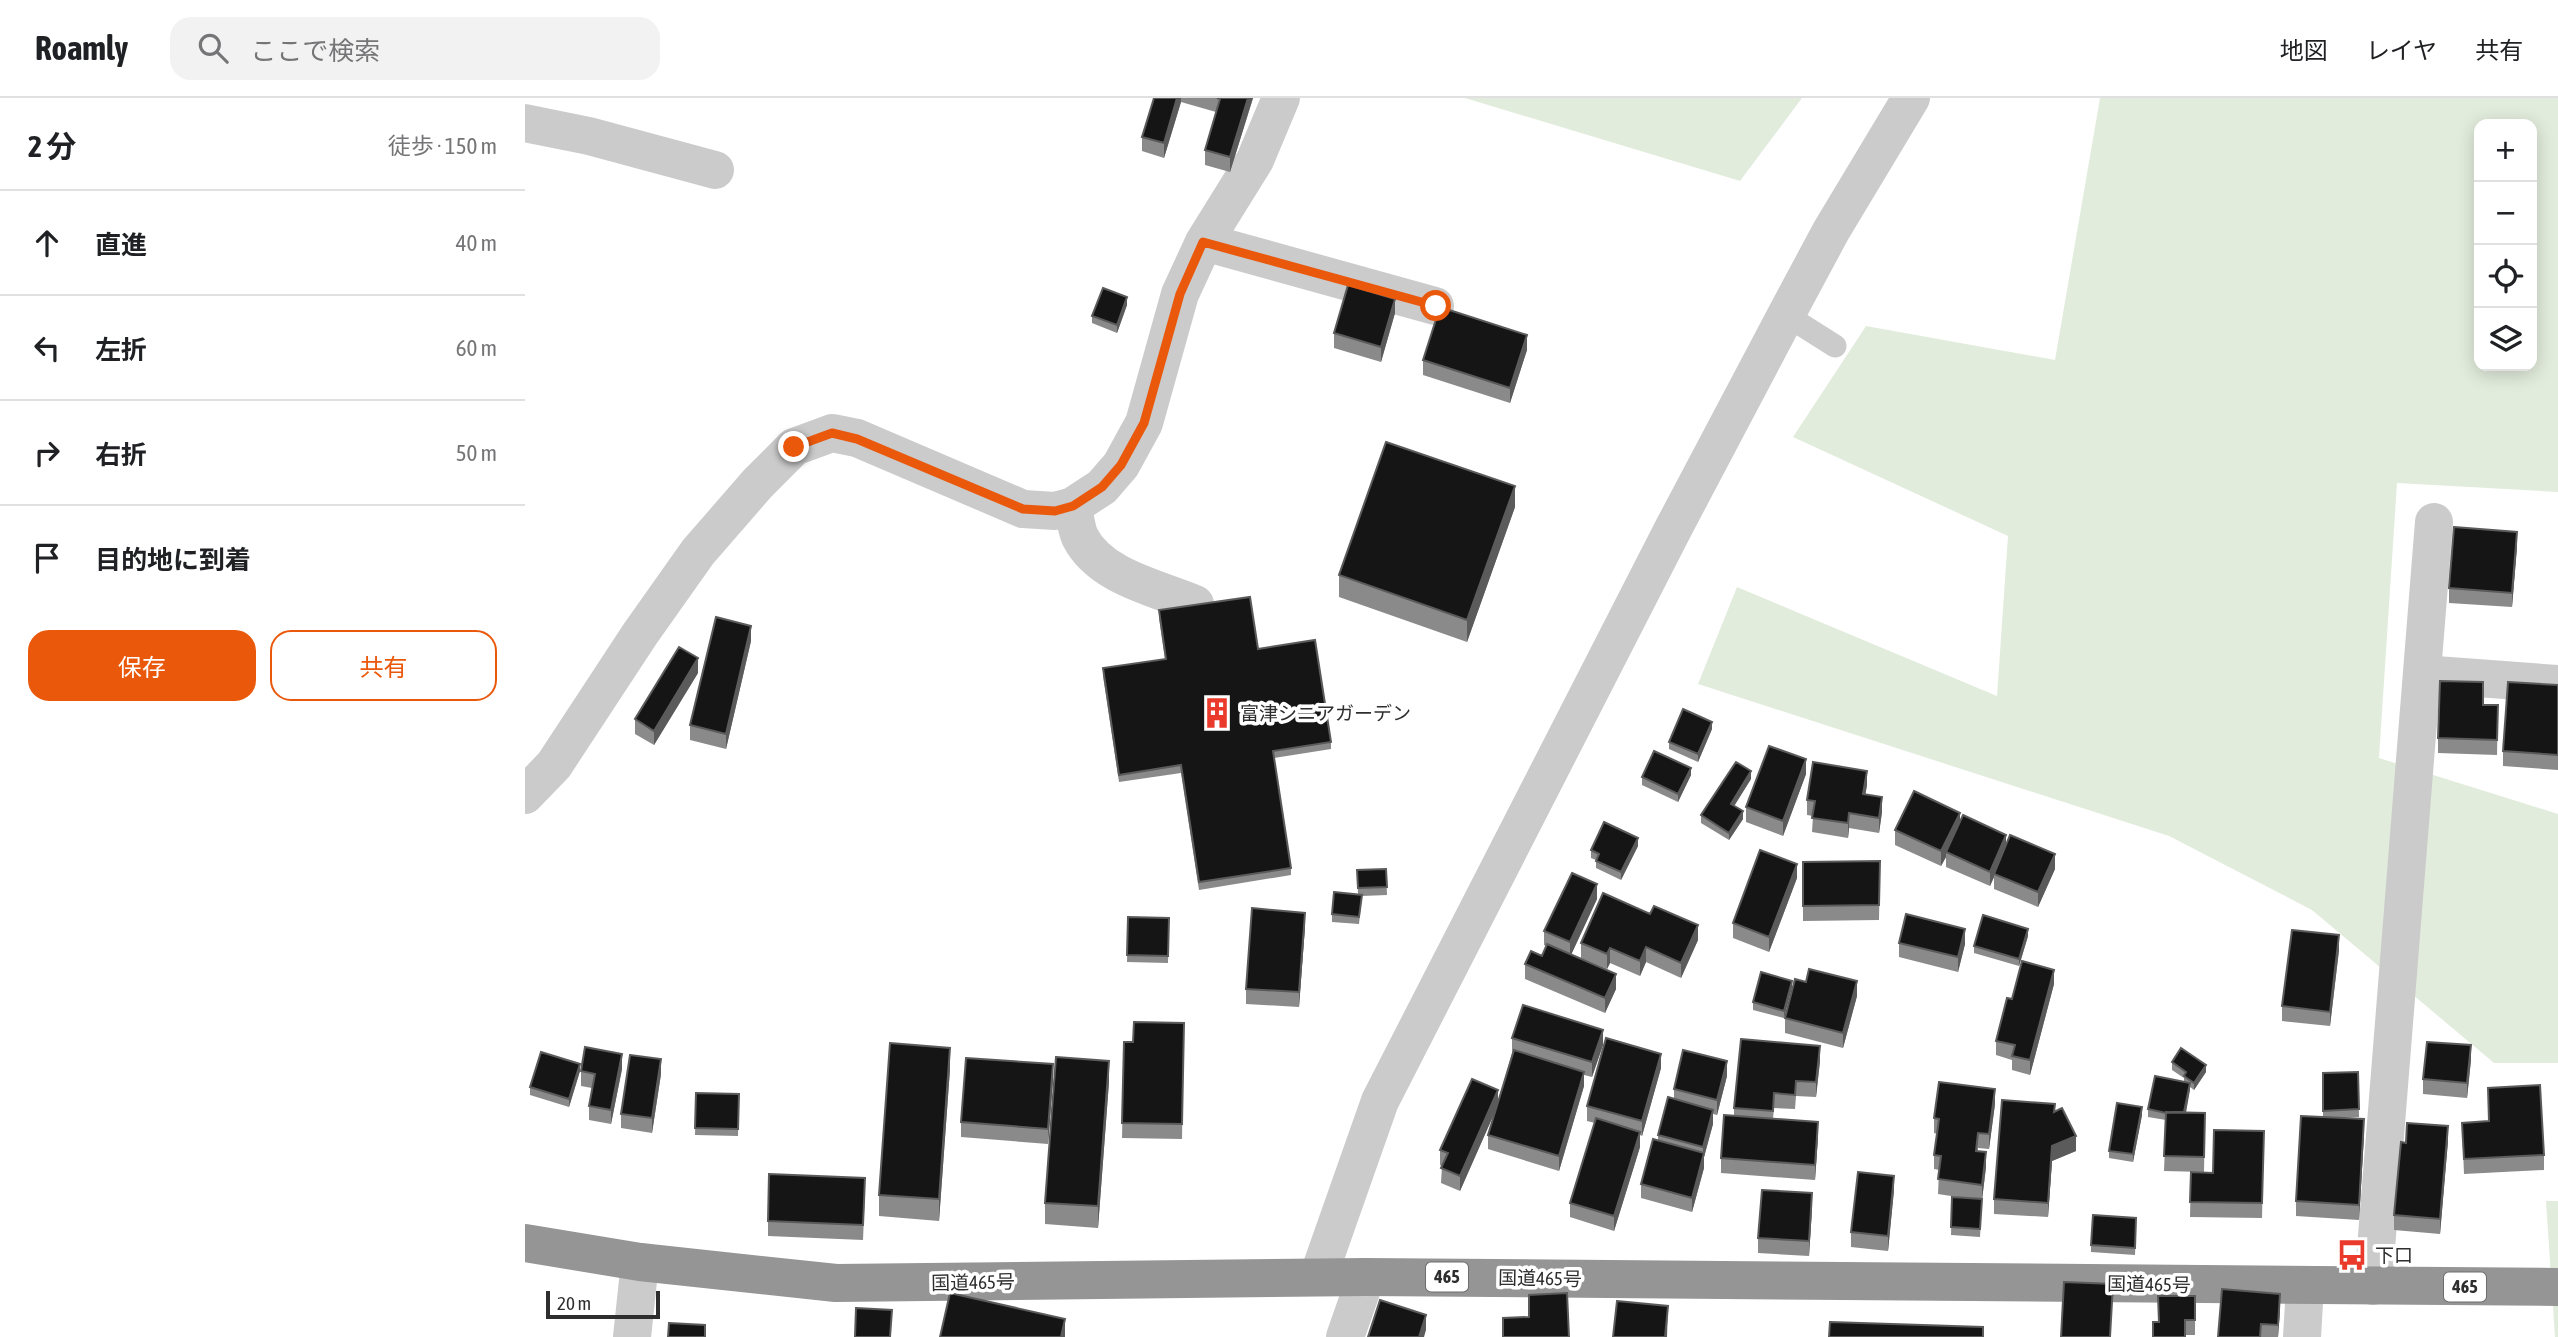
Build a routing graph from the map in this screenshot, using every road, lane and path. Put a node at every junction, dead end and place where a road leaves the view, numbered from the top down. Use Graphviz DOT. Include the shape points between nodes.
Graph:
graph roads {
  1 [pos="1282,98"];
  2 [pos="1911,98"];
  3 [pos="525,123"];
  4 [pos="715,170"];
  5 [pos="1203,242"];
  6 [pos="1436,306"];
  7 [pos="1786,315"];
  8 [pos="1835,346"];
  9 [pos="1073,506"];
  10 [pos="2434,522"];
  11 [pos="1195,604"];
  12 [pos="2422,674"];
  13 [pos="2558,684"];
  14 [pos="525,795"];
  15 [pos="525,1243"];
  16 [pos="640,1262"];
  17 [pos="1318,1277"];
  18 [pos="1366,1277"];
  19 [pos="2305,1286"];
  20 [pos="2373,1286"];
  21 [pos="2558,1287"];
  22 [pos="632,1337"];
  23 [pos="1346,1337"];
  24 [pos="2302,1337"];
  1 -- 5 [label="street" via="1255,160"];
  2 -- 7 [label="street"];
  3 -- 4 [label="street"];
  5 -- 6 [label="street"];
  5 -- 9 [label="street" via="1180,294 1144,423 1121,465 1102,487"];
  7 -- 8 [label="lane"];
  7 -- 17 [label="street" via="1380,1101"];
  9 -- 11 [label="street" via="1079,536 1093,557 1120,574"];
  9 -- 14 [label="street" via="1055,511 1023,509 857,439 832,433 794,447 698,552 554,765"];
  10 -- 12 [label="street"];
  12 -- 13 [label="street"];
  12 -- 20 [label="street"];
  15 -- 16 [label="highway, 国道465号 / 465"];
  16 -- 17 [label="highway, 国道465号 / 465" via="835,1283"];
  16 -- 22 [label="street"];
  17 -- 18 [label="highway, 国道465号 / 465"];
  18 -- 19 [label="highway, 国道465号 / 465"];
  18 -- 23 [label="street"];
  19 -- 20 [label="highway, 国道465号 / 465"];
  19 -- 24 [label="street"];
  20 -- 21 [label="highway, 国道465号 / 465"];
}
